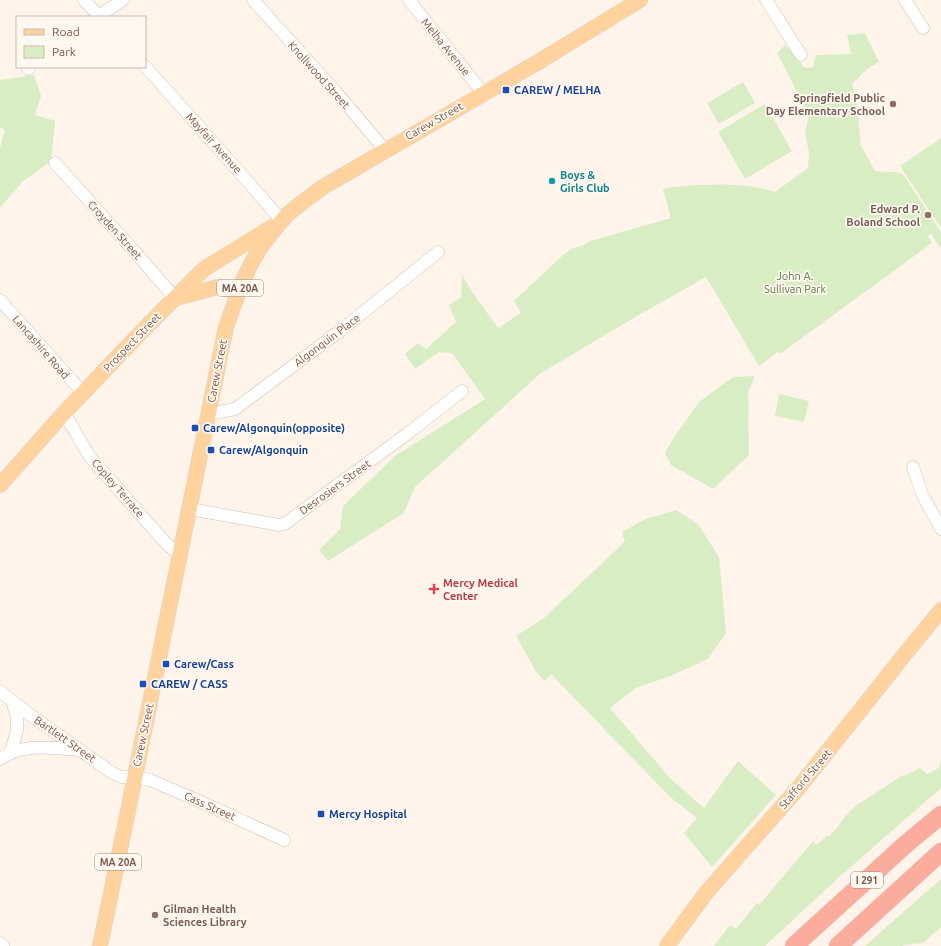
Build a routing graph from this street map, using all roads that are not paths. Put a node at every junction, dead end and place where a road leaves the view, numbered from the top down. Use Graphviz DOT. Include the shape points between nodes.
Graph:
graph roads {
  1 [pos="84,0"];
  2 [pos="123,0"];
  3 [pos="253,0"];
  4 [pos="409,0"];
  5 [pos="640,0"];
  6 [pos="766,0"];
  7 [pos="905,0"];
  8 [pos="98,16"];
  9 [pos="100,16"];
  10 [pos="923,28"];
  11 [pos="801,55"];
  12 [pos="146,67"];
  13 [pos="483,93"];
  14 [pos="385,150"];
  15 [pos="55,164"];
  16 [pos="282,221"];
  17 [pos="438,252"];
  18 [pos="239,292"];
  19 [pos="175,298"];
  20 [pos="0,300"];
  21 [pos="462,391"];
  22 [pos="83,393"];
  23 [pos="64,413"];
  24 [pos="208,414"];
  25 [pos="913,468"];
  26 [pos="0,485"];
  27 [pos="190,509"];
  28 [pos="941,529"];
  29 [pos="180,556"];
  30 [pos="941,610"];
  31 [pos="0,691"];
  32 [pos="12,701"];
  33 [pos="79,750"];
  34 [pos="11,752"];
  35 [pos="0,759"];
  36 [pos="135,778"];
  37 [pos="941,809"];
  38 [pos="941,815"];
  39 [pos="917,835"];
  40 [pos="284,840"];
  41 [pos="941,852"];
  42 [pos="0,943"];
  43 [pos="3,946"];
  44 [pos="100,946"];
  45 [pos="667,946"];
  46 [pos="794,946"];
  47 [pos="838,946"];
  1 -- 8 [label="street"];
  2 -- 9 [label="street"];
  3 -- 14 [label="street, Knollwood Street"];
  4 -- 13 [label="street, Melha Avenue"];
  5 -- 13 [label="main road, Carew Street / MA 20A"];
  6 -- 11 [label="street"];
  7 -- 10 [label="street"];
  12 -- 16 [label="street, Mayfair Avenue"];
  13 -- 14 [label="main road, Carew Street / MA 20A"];
  14 -- 16 [label="main road, Carew Street / MA 20A" via="323,187"];
  15 -- 19 [label="street, Croyden Street"];
  16 -- 18 [label="main road, Carew Street / MA 20A" via="252,261"];
  16 -- 19 [label="main road, Prospect Street" via="204,269"];
  17 -- 24 [label="street, Algonquin Place" via="340,331 235,409"];
  18 -- 19 [label="main road" via="218,287"];
  18 -- 24 [label="main road, Carew Street / MA 20A" via="226,327"];
  19 -- 22 [label="main road, Prospect Street"];
  20 -- 22 [label="street, Lancashire Road"];
  21 -- 27 [label="street, Desrosiers Street" via="286,523 279,525"];
  22 -- 23 [label="main road, Prospect Street"];
  23 -- 26 [label="main road, Prospect Street"];
  23 -- 29 [label="street, Copley Terrace" via="90,457"];
  24 -- 27 [label="main road, Carew Street / MA 20A"];
  25 -- 28 [label="street" via="922,494"];
  27 -- 29 [label="main road, Carew Street / MA 20A"];
  29 -- 36 [label="main road, Carew Street / MA 20A"];
  30 -- 45 [label="main road, Stafford Street" via="800,786 706,893"];
  31 -- 32 [label="street, Bartlett Street"];
  32 -- 33 [label="street, Bartlett Street"];
  32 -- 34 [label="street" via="17,717 17,730"];
  33 -- 34 [label="street" via="31,747"];
  33 -- 36 [label="street, Bartlett Street" via="111,772 121,777"];
  34 -- 35 [label="street"];
  36 -- 40 [label="street, Cass Street" via="150,780"];
  36 -- 44 [label="main road, Carew Street / MA 20A"];
  37 -- 39 [label="highway"];
  38 -- 39 [label="highway, I 291"];
  39 -- 46 [label="highway, I 291"];
  41 -- 47 [label="highway, I 291"];
  42 -- 43 [label="street"];
}
